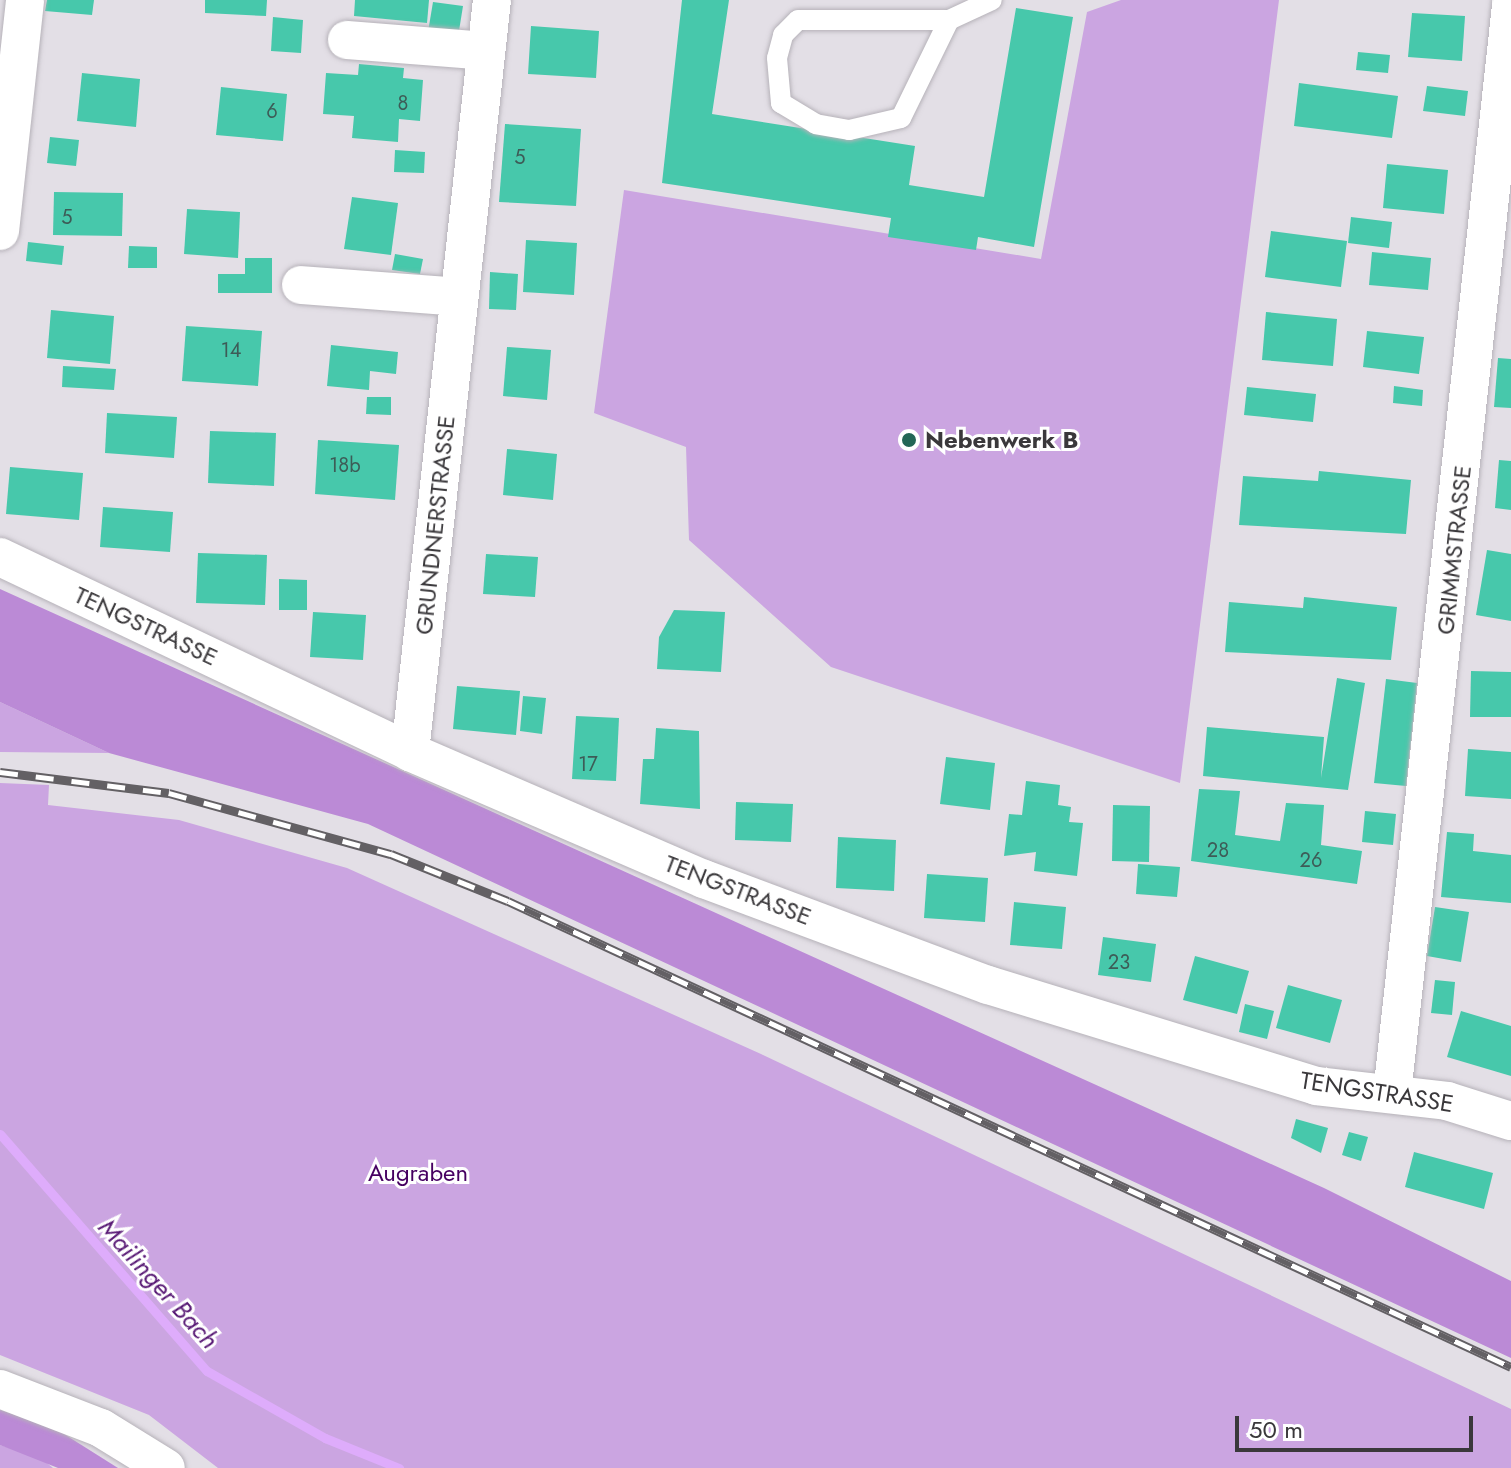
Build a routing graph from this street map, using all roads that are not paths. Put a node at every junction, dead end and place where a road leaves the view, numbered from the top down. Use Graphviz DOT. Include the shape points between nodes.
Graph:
graph roads {
  1 [pos="25,0"];
  2 [pos="492,0"];
  3 [pos="992,0"];
  4 [pos="1511,5"];
  5 [pos="949,20"];
  6 [pos="347,40"];
  7 [pos="486,51"];
  8 [pos="1502,204"];
  9 [pos="0,231"];
  10 [pos="301,285"];
  11 [pos="459,297"];
  12 [pos="0,557"];
  13 [pos="410,752"];
  14 [pos="1392,1094"];
  15 [pos="1511,1121"];
  16 [pos="0,1389"];
  17 [pos="166,1468"];
  1 -- 9 [label="street"];
  2 -- 7 [label="street, GRUNDNERSTRASSE"];
  3 -- 5 [label="lane"];
  4 -- 8 [label="street, GRIMMSTRASSE"];
  5 -- 5 [label="lane" via="798,20 783,35 777,58 781,103 816,124 849,130 901,118"];
  6 -- 7 [label="street"];
  7 -- 11 [label="street, GRUNDNERSTRASSE"];
  8 -- 14 [label="street, GRIMMSTRASSE"];
  10 -- 11 [label="street"];
  11 -- 13 [label="street, GRUNDNERSTRASSE"];
  12 -- 13 [label="street, TENGSTRASSE"];
  13 -- 14 [label="street, TENGSTRASSE" via="704,879 988,985 1316,1086"];
  14 -- 15 [label="street, TENGSTRASSE"];
  16 -- 17 [label="street" via="113,1434"];
}
